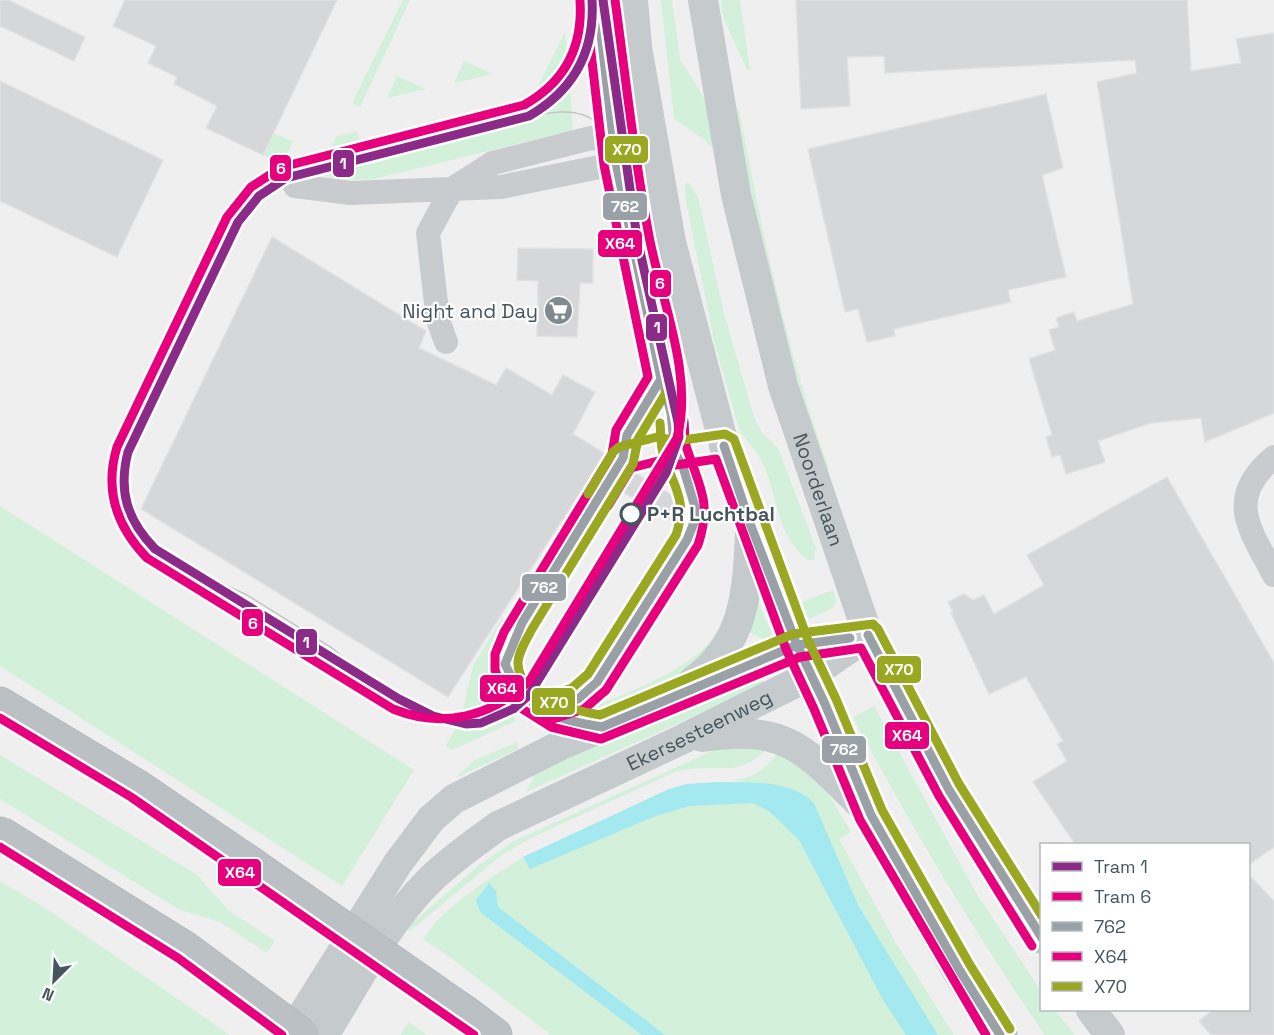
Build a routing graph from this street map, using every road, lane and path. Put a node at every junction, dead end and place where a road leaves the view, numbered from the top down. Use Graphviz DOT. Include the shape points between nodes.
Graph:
graph roads {
  1 [pos="633,0"];
  2 [pos="703,0"];
  3 [pos="655,145"];
  4 [pos="296,180"];
  5 [pos="452,189"];
  6 [pos="446,342"];
  7 [pos="1274,458"];
  8 [pos="751,526"];
  9 [pos="1274,575"];
  10 [pos="868,635"];
  11 [pos="797,645"];
  12 [pos="811,675"];
  13 [pos="669,698"];
  14 [pos="0,704"];
  15 [pos="683,739"];
  16 [pos="871,815"];
  17 [pos="0,833"];
  18 [pos="1040,937"];
  19 [pos="1092,1011"];
  20 [pos="290,1035"];
  21 [pos="302,1035"];
  22 [pos="324,1035"];
  23 [pos="495,1035"];
  24 [pos="1000,1035"];
  25 [pos="1110,1035"];
  1 -- 3 [label="main road" via="637,47"];
  2 -- 10 [label="main road, Noorderlaan" via="736,195 783,386"];
  3 -- 5 [label="street" via="591,138 493,163"];
  3 -- 8 [label="main road" via="670,242 729,464"];
  4 -- 5 [label="street" via="351,194"];
  5 -- 6 [label="street" via="428,233 438,320"];
  7 -- 9 [label="street" via="1258,471 1247,489 1245,518"];
  8 -- 11 [label="main road"];
  8 -- 13 [label="main road" via="747,588 735,631 707,671"];
  10 -- 11 [label="main road, Ekersesteenweg"];
  10 -- 12 [label="main road, Ekersesteenweg"];
  10 -- 18 [label="main road, Noorderlaan" via="978,842"];
  11 -- 12 [label="main road"];
  11 -- 13 [label="main road, Ekersesteenweg"];
  12 -- 15 [label="main road, Ekersesteenweg"];
  12 -- 16 [label="main road"];
  13 -- 20 [label="main road, Ekersesteenweg" via="476,786 431,819 398,863"];
  14 -- 23 [label="highway, bridge" via="138,787"];
  15 -- 16 [label="main road" via="744,733 779,738 814,759"];
  15 -- 22 [label="main road, Ekersesteenweg" via="498,826 458,857 430,881 399,917"];
  16 -- 24 [label="highway"];
  17 -- 21 [label="highway, bridge" via="185,948"];
  19 -- 25 [label="main road"];
}
